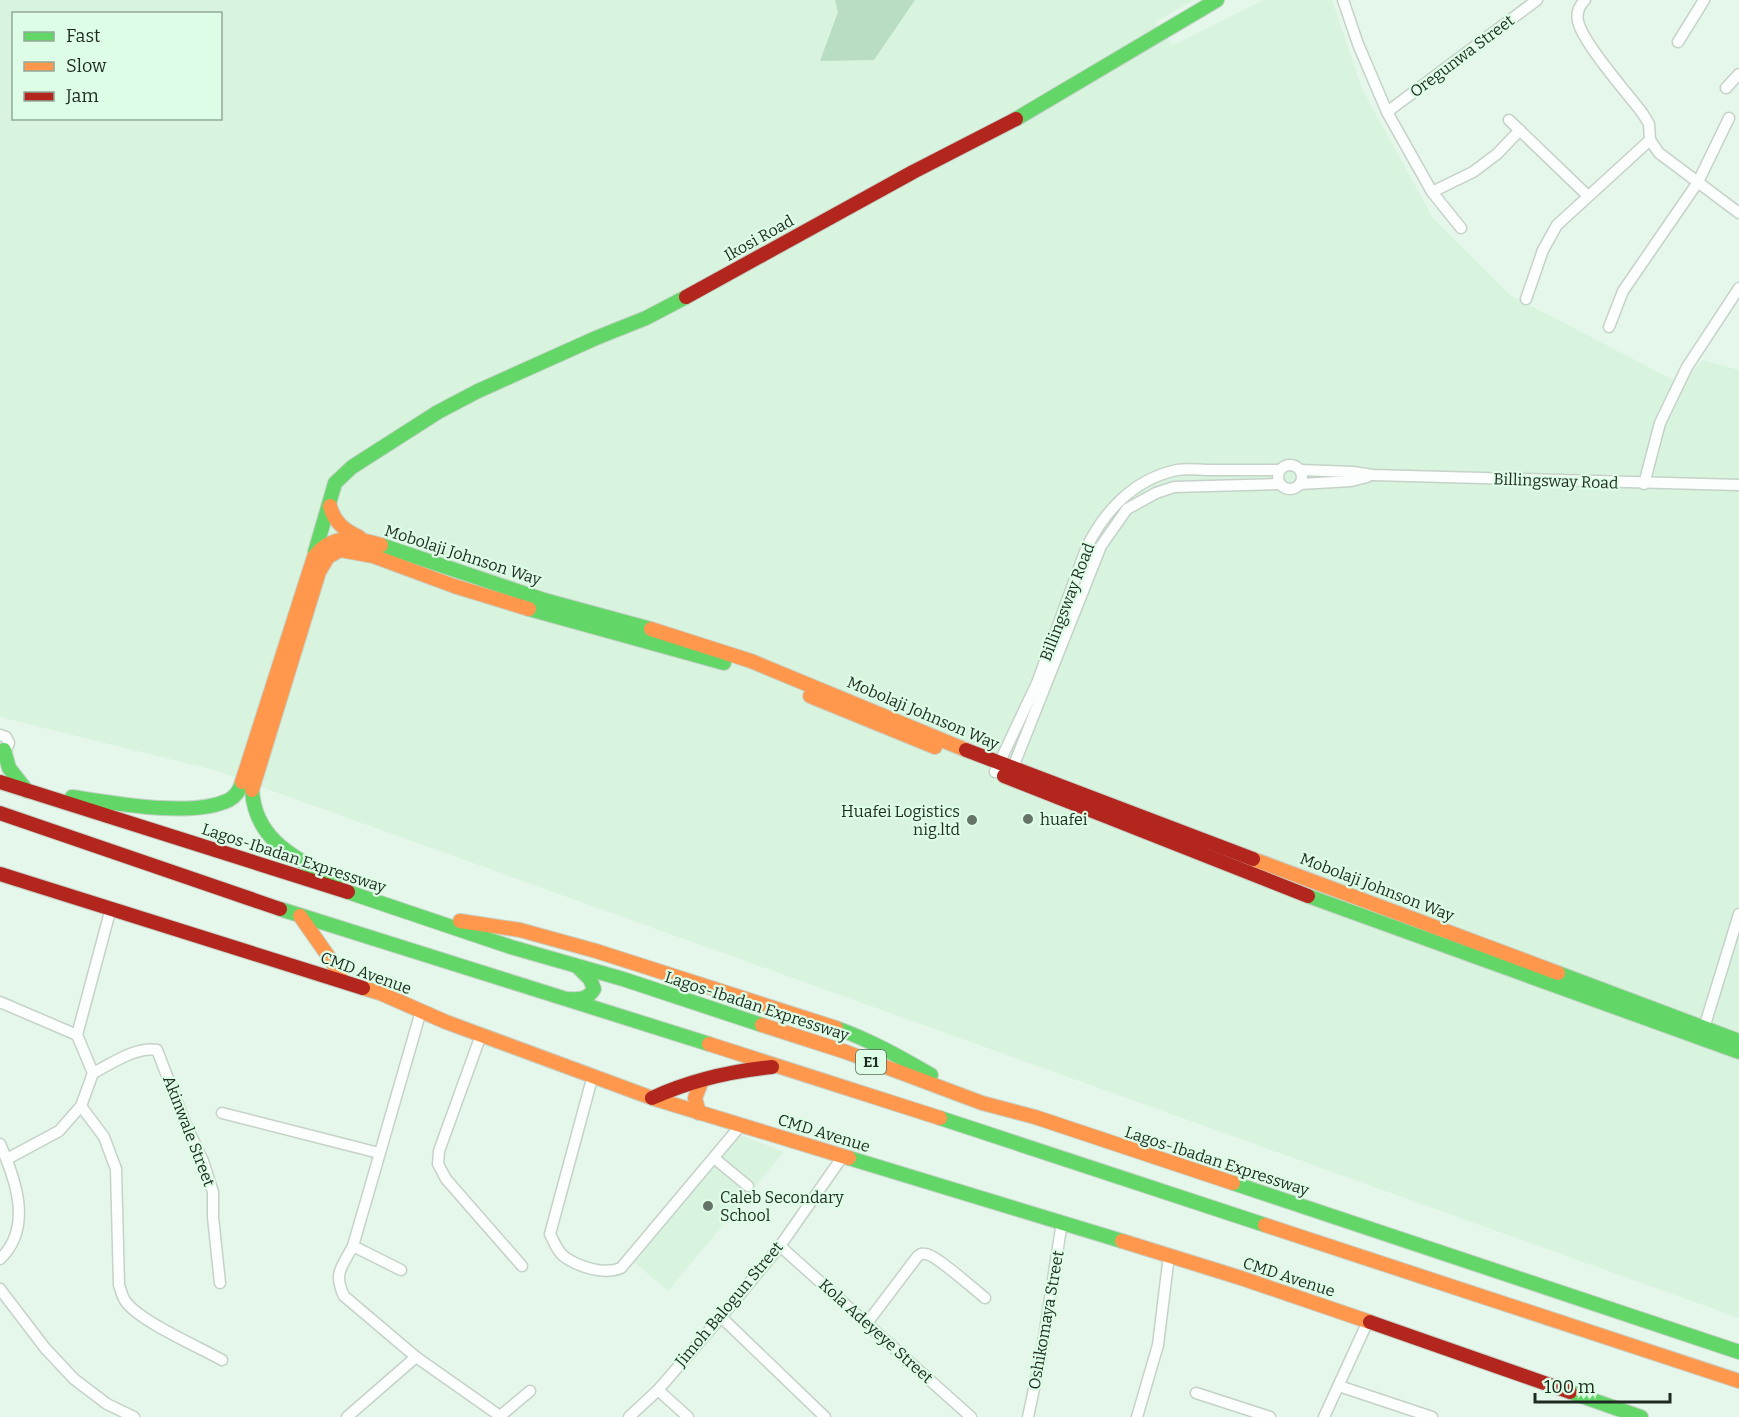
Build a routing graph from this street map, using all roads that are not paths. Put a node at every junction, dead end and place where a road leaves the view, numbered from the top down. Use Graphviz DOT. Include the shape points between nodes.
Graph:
graph roads {
  1 [pos="1217,0"];
  2 [pos="1343,0"];
  3 [pos="1537,0"];
  4 [pos="1585,0"];
  5 [pos="1704,0"];
  6 [pos="1678,42"];
  7 [pos="1739,74"];
  8 [pos="1726,88"];
  9 [pos="1387,112"];
  10 [pos="1730,118"];
  11 [pos="1509,120"];
  12 [pos="1520,130"];
  13 [pos="1650,140"];
  14 [pos="1698,182"];
  15 [pos="1432,192"];
  16 [pos="1587,195"];
  17 [pos="1739,213"];
  18 [pos="1461,228"];
  19 [pos="1739,288"];
  20 [pos="1526,299"];
  21 [pos="1609,327"];
  22 [pos="1279,470"];
  23 [pos="1300,470"];
  24 [pos="1373,475"];
  25 [pos="1280,484"];
  26 [pos="1300,484"];
  27 [pos="1644,484"];
  28 [pos="1739,485"];
  29 [pos="330,506"];
  30 [pos="343,538"];
  31 [pos="320,552"];
  32 [pos="0,735"];
  33 [pos="2,751"];
  34 [pos="997,768"];
  35 [pos="1011,774"];
  36 [pos="0,782"];
  37 [pos="247,786"];
  38 [pos="28,792"];
  39 [pos="0,813"];
  40 [pos="0,874"];
  41 [pos="369,899"];
  42 [pos="111,908"];
  43 [pos="1739,914"];
  44 [pos="300,916"];
  45 [pos="434,921"];
  46 [pos="579,968"];
  47 [pos="342,980"];
  48 [pos="555,996"];
  49 [pos="0,1002"];
  50 [pos="421,1011"];
  51 [pos="1704,1028"];
  52 [pos="77,1035"];
  53 [pos="481,1035"];
  54 [pos="1739,1041"];
  55 [pos="1739,1052"];
  56 [pos="786,1068"];
  57 [pos="93,1073"];
  58 [pos="593,1075"];
  59 [pos="701,1083"];
  60 [pos="948,1090"];
  61 [pos="962,1095"];
  62 [pos="652,1098"];
  63 [pos="81,1106"];
  64 [pos="222,1113"];
  65 [pos="699,1113"];
  66 [pos="953,1123"];
  67 [pos="741,1125"];
  68 [pos="0,1144"];
  69 [pos="379,1153"];
  70 [pos="843,1156"];
  71 [pos="714,1158"];
  72 [pos="7,1159"];
  73 [pos="748,1186"];
  74 [pos="1062,1222"];
  75 [pos="353,1246"];
  76 [pos="780,1246"];
  77 [pos="1169,1256"];
  78 [pos="0,1259"];
  79 [pos="522,1266"];
  80 [pos="401,1270"];
  81 [pos="220,1282"];
  82 [pos="0,1289"];
  83 [pos="985,1298"];
  84 [pos="721,1317"];
  85 [pos="1368,1321"];
  86 [pos="867,1323"];
  87 [pos="1739,1352"];
  88 [pos="416,1357"];
  89 [pos="222,1360"];
  90 [pos="1739,1381"];
  91 [pos="1339,1386"];
  92 [pos="658,1390"];
  93 [pos="530,1391"];
  94 [pos="1196,1393"];
  95 [pos="134,1417"];
  96 [pos="347,1417"];
  97 [pos="499,1417"];
  98 [pos="629,1417"];
  99 [pos="688,1417"];
  100 [pos="825,1417"];
  101 [pos="971,1417"];
  102 [pos="1028,1417"];
  103 [pos="1137,1417"];
  104 [pos="1270,1417"];
  105 [pos="1324,1417"];
  106 [pos="1432,1417"];
  107 [pos="1641,1417"];
  1 -- 29 [label="main road, Ikosi Road" via="998,129 692,294 451,404 348,470 335,483"];
  2 -- 9 [label="street"];
  3 -- 9 [label="street, Oregunwa Street"];
  4 -- 13 [label="street" via="1578,8 1577,20 1585,37 1643,114"];
  5 -- 6 [label="street"];
  7 -- 8 [label="street"];
  9 -- 15 [label="street"];
  10 -- 14 [label="street"];
  11 -- 12 [label="street"];
  12 -- 15 [label="street" via="1473,172"];
  12 -- 16 [label="street"];
  13 -- 14 [label="street" via="1659,153"];
  13 -- 16 [label="street"];
  14 -- 17 [label="street"];
  14 -- 21 [label="street" via="1623,291"];
  15 -- 18 [label="street"];
  16 -- 20 [label="street" via="1557,225 1543,250"];
  19 -- 27 [label="street" via="1678,385 1660,423"];
  22 -- 23 [label="street" via="1290,465"];
  22 -- 25 [label="street"];
  22 -- 34 [label="street, Billingsway Road" via="1178,469 1156,477 1120,499 1096,528 1086,549 1037,683"];
  23 -- 24 [label="street, Billingsway Road"];
  23 -- 26 [label="street"];
  24 -- 26 [label="street, Billingsway Road" via="1351,481"];
  24 -- 27 [label="street, Billingsway Road"];
  25 -- 26 [label="street" via="1290,490"];
  25 -- 35 [label="street, Billingsway Road" via="1174,487 1127,509 1101,546"];
  27 -- 28 [label="street, Billingsway Road"];
  29 -- 30 [label="main road"];
  29 -- 31 [label="main road, Ikosi Road"];
  30 -- 31 [label="main road" via="334,552"];
  30 -- 34 [label="main road, Mobolaji Johnson Way" via="373,556 454,586 748,670"];
  30 -- 34 [label="main road, Mobolaji Johnson Way" via="365,540 544,600 681,637 751,661"];
  31 -- 37 [label="main road" via="319,572"];
  31 -- 37 [label="main road" via="310,566"];
  32 -- 33 [label="street" via="9,743"];
  33 -- 38 [label="main road" via="14,777"];
  34 -- 35 [label="main road, Mobolaji Johnson Way"];
  35 -- 51 [label="main road, Mobolaji Johnson Way"];
  35 -- 55 [label="main road, Mobolaji Johnson Way" via="1311,897"];
  36 -- 38 [label="main road, Lagos-Ibadan Expressway / E1"];
  37 -- 38 [label="main road" via="228,801 204,808 142,806"];
  37 -- 41 [label="main road" via="254,813 277,843"];
  38 -- 41 [label="main road, Lagos-Ibadan Expressway / E1"];
  39 -- 44 [label="main road, E1"];
  40 -- 42 [label="main road, CMD Avenue"];
  41 -- 45 [label="main road, Lagos-Ibadan Expressway / E1"];
  42 -- 47 [label="main road, CMD Avenue"];
  42 -- 52 [label="street"];
  43 -- 51 [label="street"];
  44 -- 47 [label="main road"];
  44 -- 48 [label="main road, E1"];
  45 -- 46 [label="main road, Lagos-Ibadan Expressway / E1"];
  45 -- 60 [label="main road" via="509,928 596,951 859,1036 922,1069"];
  46 -- 48 [label="main road" via="593,984 592,994 580,1000"];
  46 -- 60 [label="main road, Lagos-Ibadan Expressway / E1" via="846,1052"];
  47 -- 50 [label="main road, CMD Avenue"];
  48 -- 56 [label="main road, E1"];
  49 -- 52 [label="street"];
  50 -- 53 [label="main road, CMD Avenue"];
  50 -- 69 [label="street"];
  51 -- 54 [label="main road, Mobolaji Johnson Way"];
  52 -- 57 [label="street"];
  53 -- 58 [label="main road, CMD Avenue"];
  53 -- 79 [label="street" via="439,1151 438,1164 452,1186"];
  56 -- 59 [label="main road" via="768,1066"];
  56 -- 66 [label="main road, E1"];
  57 -- 63 [label="street"];
  57 -- 81 [label="street, Akinwale Street" via="139,1051 157,1050 213,1192"];
  58 -- 62 [label="main road, CMD Avenue"];
  58 -- 71 [label="street" via="550,1234 564,1257 603,1271 621,1268"];
  59 -- 62 [label="main road" via="674,1088"];
  59 -- 65 [label="main road" via="694,1095"];
  60 -- 61 [label="main road, Lagos-Ibadan Expressway / E1"];
  61 -- 66 [label="main road"];
  61 -- 87 [label="main road, Lagos-Ibadan Expressway / E1"];
  62 -- 65 [label="main road, CMD Avenue"];
  63 -- 72 [label="street" via="59,1131"];
  63 -- 89 [label="street" via="104,1137 116,1169 119,1285 124,1300 160,1327"];
  64 -- 69 [label="street"];
  65 -- 67 [label="main road, CMD Avenue"];
  66 -- 90 [label="main road, E1"];
  67 -- 70 [label="main road, CMD Avenue"];
  67 -- 71 [label="street"];
  68 -- 72 [label="street"];
  69 -- 75 [label="street"];
  70 -- 74 [label="main road, CMD Avenue"];
  70 -- 76 [label="street, Jimoh Balogun Street"];
  71 -- 73 [label="street"];
  72 -- 78 [label="street" via="19,1216 17,1234"];
  74 -- 77 [label="main road, CMD Avenue"];
  74 -- 102 [label="street, Oshikomaya Street"];
  75 -- 80 [label="street"];
  75 -- 88 [label="street" via="339,1274 338,1284 344,1296"];
  76 -- 84 [label="street, Jimoh Balogun Street"];
  76 -- 86 [label="street, Kola Adeyeye Street"];
  77 -- 85 [label="main road, CMD Avenue"];
  77 -- 103 [label="street" via="1158,1345"];
  82 -- 95 [label="street" via="74,1379 107,1404"];
  83 -- 86 [label="street" via="939,1261 922,1254"];
  84 -- 92 [label="street, Jimoh Balogun Street"];
  84 -- 100 [label="street"];
  85 -- 91 [label="street"];
  85 -- 107 [label="main road, CMD Avenue"];
  86 -- 101 [label="street, Kola Adeyeye Street"];
  88 -- 96 [label="street"];
  88 -- 97 [label="street"];
  91 -- 105 [label="street"];
  91 -- 106 [label="street"];
  92 -- 98 [label="street, Jimoh Balogun Street"];
  92 -- 99 [label="street"];
  93 -- 97 [label="street"];
  94 -- 104 [label="street"];
}
